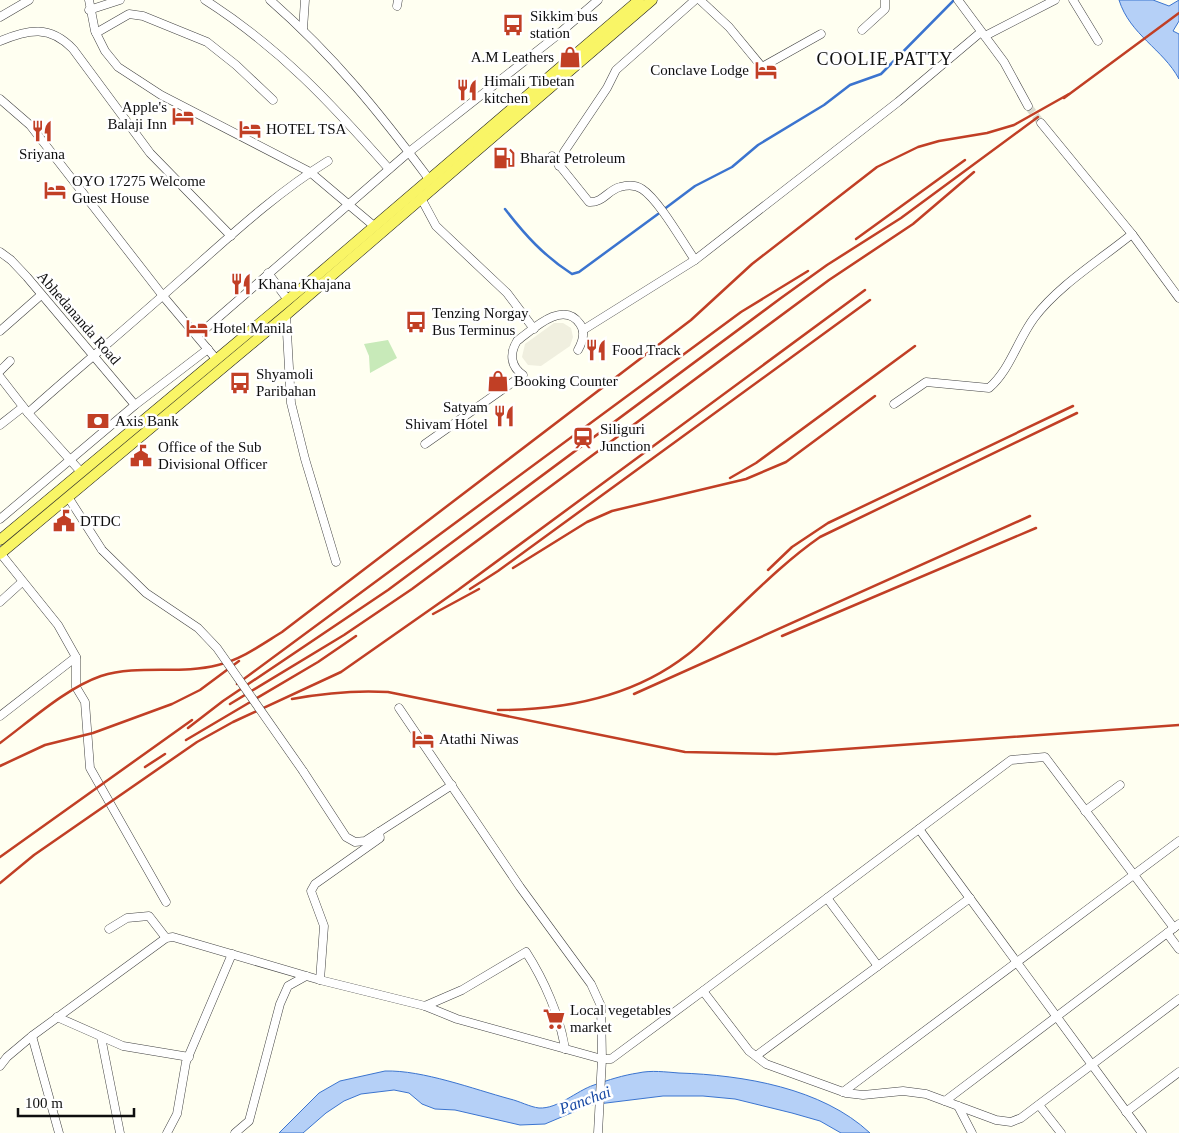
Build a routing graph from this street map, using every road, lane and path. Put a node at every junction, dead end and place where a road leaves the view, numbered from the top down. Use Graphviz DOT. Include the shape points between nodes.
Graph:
graph roads {
  1 [pos="29,0"];
  2 [pos="89,0"];
  3 [pos="120,0"];
  4 [pos="205,0"];
  5 [pos="270,0"];
  6 [pos="305,0"];
  7 [pos="598,0"];
  8 [pos="639,0"];
  9 [pos="652,0"];
  10 [pos="695,0"];
  11 [pos="700,0"];
  12 [pos="885,0"];
  13 [pos="958,0"];
  14 [pos="1055,0"];
  15 [pos="1073,0"];
  16 [pos="90,10"];
  17 [pos="0,16"];
  18 [pos="303,29"];
  19 [pos="862,30"];
  20 [pos="96,33"];
  21 [pos="821,34"];
  22 [pos="983,34"];
  23 [pos="0,41"];
  24 [pos="1098,41"];
  25 [pos="0,99"];
  26 [pos="273,100"];
  27 [pos="1028,106"];
  28 [pos="1041,123"];
  29 [pos="409,152"];
  30 [pos="552,156"];
  31 [pos="328,161"];
  32 [pos="560,166"];
  33 [pos="389,169"];
  34 [pos="310,172"];
  35 [pos="429,179"];
  36 [pos="418,194"];
  37 [pos="349,204"];
  38 [pos="374,226"];
  39 [pos="1132,234"];
  40 [pos="232,236"];
  41 [pos="0,252"];
  42 [pos="695,260"];
  43 [pos="268,273"];
  44 [pos="41,295"];
  45 [pos="163,296"];
  46 [pos="1179,298"];
  47 [pos="288,300"];
  48 [pos="286,314"];
  49 [pos="534,329"];
  50 [pos="0,330"];
  51 [pos="583,330"];
  52 [pos="197,336"];
  53 [pos="208,349"];
  54 [pos="578,350"];
  55 [pos="92,354"];
  56 [pos="220,360"];
  57 [pos="10,361"];
  58 [pos="0,371"];
  59 [pos="0,377"];
  60 [pos="150,393"];
  61 [pos="894,404"];
  62 [pos="135,405"];
  63 [pos="160,406"];
  64 [pos="26,410"];
  65 [pos="0,425"];
  66 [pos="425,444"];
  67 [pos="70,460"];
  68 [pos="81,472"];
  69 [pos="68,498"];
  70 [pos="0,519"];
  71 [pos="0,540"];
  72 [pos="0,554"];
  73 [pos="336,562"];
  74 [pos="22,582"];
  75 [pos="0,602"];
  76 [pos="76,657"];
  77 [pos="398,708"];
  78 [pos="0,716"];
  79 [pos="452,785"];
  80 [pos="1120,785"];
  81 [pos="1085,811"];
  82 [pos="919,829"];
  83 [pos="379,832"];
  84 [pos="1179,841"];
  85 [pos="1134,875"];
  86 [pos="827,898"];
  87 [pos="970,898"];
  88 [pos="166,902"];
  89 [pos="109,929"];
  90 [pos="1173,929"];
  91 [pos="166,938"];
  92 [pos="1179,949"];
  93 [pos="232,954"];
  94 [pos="1017,963"];
  95 [pos="878,966"];
  96 [pos="306,976"];
  97 [pos="320,980"];
  98 [pos="703,991"];
  99 [pos="1179,999"];
  100 [pos="425,1006"];
  101 [pos="57,1017"];
  102 [pos="1056,1017"];
  103 [pos="32,1036"];
  104 [pos="101,1036"];
  105 [pos="565,1049"];
  106 [pos="756,1056"];
  107 [pos="189,1057"];
  108 [pos="602,1059"];
  109 [pos="1092,1065"];
  110 [pos="0,1066"];
  111 [pos="1179,1072"];
  112 [pos="843,1092"];
  113 [pos="945,1101"];
  114 [pos="1039,1105"];
  115 [pos="958,1106"];
  116 [pos="1126,1112"];
  117 [pos="59,1133"];
  118 [pos="120,1133"];
  119 [pos="167,1133"];
  120 [pos="236,1133"];
  121 [pos="598,1133"];
  122 [pos="972,1133"];
  123 [pos="1062,1133"];
  124 [pos="1142,1133"];
  1 -- 17 [label="street"];
  2 -- 16 [label="street"];
  3 -- 16 [label="street"];
  4 -- 33 [label="street" via="280,54 326,98"];
  5 -- 18 [label="street"];
  6 -- 18 [label="street"];
  7 -- 29 [label="street"];
  8 -- 35 [label="main road"];
  9 -- 36 [label="main road"];
  10 -- 32 [label="street" via="616,70 564,152"];
  11 -- 21 [label="street" via="729,27 762,68"];
  12 -- 19 [label="street" via="885,9"];
  13 -- 22 [label="street"];
  14 -- 22 [label="street"];
  15 -- 24 [label="street"];
  16 -- 20 [label="street"];
  18 -- 29 [label="street" via="348,75"];
  20 -- 26 [label="street" via="129,14 142,16 207,42"];
  20 -- 34 [label="street" via="118,67 161,95"];
  22 -- 27 [label="street" via="1004,62"];
  22 -- 42 [label="street"];
  23 -- 40 [label="street" via="40,30 62,38 150,153"];
  25 -- 45 [label="street" via="30,125"];
  28 -- 39 [label="street"];
  29 -- 33 [label="street"];
  29 -- 35 [label="street"];
  30 -- 32 [label="street"];
  31 -- 34 [label="street"];
  32 -- 42 [label="street" via="589,202 600,201 620,187 632,186 643,190"];
  33 -- 37 [label="street"];
  34 -- 37 [label="street"];
  34 -- 40 [label="street"];
  35 -- 36 [label="main road"];
  36 -- 38 [label="main road"];
  36 -- 48 [label="main road"];
  36 -- 49 [label="street" via="436,226 507,293"];
  37 -- 38 [label="street"];
  37 -- 43 [label="street"];
  38 -- 47 [label="main road"];
  39 -- 46 [label="street"];
  39 -- 61 [label="street" via="1053,297 1034,319 999,380 989,388 926,382"];
  40 -- 45 [label="street"];
  41 -- 44 [label="street, Abhedananda Road"];
  42 -- 51 [label="street"];
  43 -- 47 [label="street"];
  43 -- 52 [label="street"];
  44 -- 50 [label="street"];
  44 -- 55 [label="street, Abhedananda Road"];
  45 -- 52 [label="street"];
  45 -- 55 [label="street"];
  47 -- 56 [label="main road"];
  48 -- 56 [label="main road"];
  48 -- 73 [label="street" via="292,403"];
  49 -- 51 [label="street" via="563,314 575,319"];
  49 -- 66 [label="street" via="517,341 512,354 514,366 524,375"];
  51 -- 54 [label="street"];
  52 -- 53 [label="street"];
  53 -- 56 [label="street"];
  53 -- 60 [label="street"];
  55 -- 62 [label="street, Abhedananda Road"];
  55 -- 64 [label="street"];
  56 -- 63 [label="main road"];
  56 -- 69 [label="main road"];
  57 -- 58 [label="street"];
  59 -- 64 [label="street"];
  60 -- 62 [label="street"];
  60 -- 63 [label="street"];
  62 -- 67 [label="street"];
  63 -- 68 [label="main road"];
  64 -- 65 [label="street"];
  64 -- 67 [label="street"];
  67 -- 68 [label="street"];
  67 -- 70 [label="street"];
  68 -- 71 [label="main road"];
  69 -- 72 [label="main road"];
  69 -- 83 [label="street, bridge" via="102,550 146,593 198,628 218,648 346,837 355,842 365,841"];
  72 -- 74 [label="street"];
  74 -- 75 [label="street"];
  74 -- 76 [label="street" via="58,625"];
  76 -- 78 [label="street"];
  76 -- 88 [label="street" via="76,687 85,702 90,768"];
  77 -- 79 [label="street"];
  79 -- 83 [label="street"];
  79 -- 108 [label="street" via="520,887 591,984 601,1006"];
  80 -- 81 [label="street"];
  81 -- 82 [label="street" via="1045,757 1011,760"];
  81 -- 85 [label="street"];
  82 -- 86 [label="street"];
  82 -- 87 [label="street"];
  83 -- 97 [label="street" via="380,838 315,884 311,892 324,926"];
  84 -- 85 [label="street"];
  85 -- 90 [label="street"];
  85 -- 94 [label="street"];
  86 -- 95 [label="street"];
  86 -- 98 [label="street"];
  87 -- 94 [label="street"];
  87 -- 95 [label="street"];
  89 -- 91 [label="street" via="127,918 149,916"];
  90 -- 92 [label="street"];
  90 -- 102 [label="street"];
  91 -- 93 [label="street" via="173,937"];
  91 -- 101 [label="street"];
  93 -- 96 [label="street"];
  93 -- 107 [label="street"];
  94 -- 102 [label="street"];
  94 -- 112 [label="street"];
  95 -- 106 [label="street"];
  96 -- 97 [label="street"];
  96 -- 120 [label="street" via="288,986 280,1004 249,1121"];
  97 -- 100 [label="street"];
  98 -- 106 [label="street"];
  98 -- 108 [label="street" via="611,1059"];
  99 -- 109 [label="street"];
  100 -- 105 [label="street" via="457,1019"];
  100 -- 105 [label="street" via="462,990 526,952 547,994"];
  101 -- 103 [label="street"];
  101 -- 104 [label="street"];
  102 -- 109 [label="street"];
  102 -- 113 [label="street"];
  103 -- 110 [label="street"];
  103 -- 117 [label="street"];
  104 -- 107 [label="street" via="123,1046"];
  104 -- 118 [label="street"];
  105 -- 108 [label="street"];
  106 -- 112 [label="street" via="766,1064"];
  107 -- 119 [label="street" via="177,1114"];
  108 -- 121 [label="street"];
  109 -- 114 [label="street"];
  109 -- 116 [label="street"];
  111 -- 116 [label="street"];
  112 -- 113 [label="street" via="863,1095 903,1091"];
  113 -- 115 [label="street"];
  114 -- 115 [label="street" via="1011,1122"];
  114 -- 123 [label="street"];
  115 -- 122 [label="street"];
  116 -- 124 [label="street"];
}
